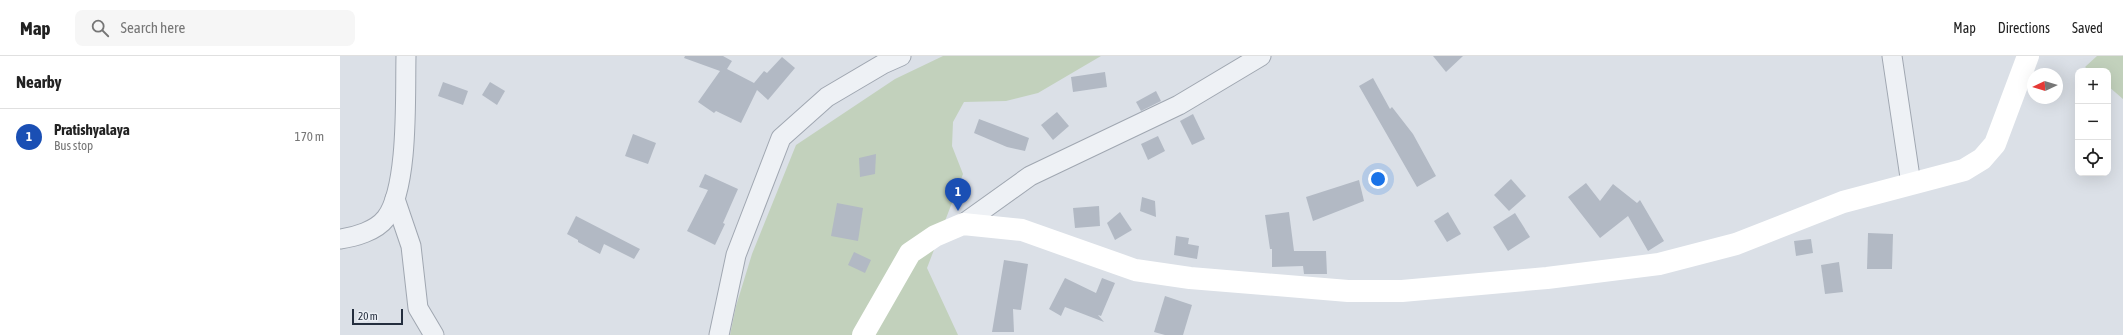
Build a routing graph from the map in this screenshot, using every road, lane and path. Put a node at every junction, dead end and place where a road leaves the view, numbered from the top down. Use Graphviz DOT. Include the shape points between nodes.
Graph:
graph roads {
  1 [pos="406,56"];
  2 [pos="901,56"];
  3 [pos="1261,56"];
  4 [pos="1892,56"];
  5 [pos="2028,56"];
  6 [pos="1911,184"];
  7 [pos="395,199"];
  8 [pos="963,224"];
  9 [pos="340,239"];
  10 [pos="434,335"];
  11 [pos="719,335"];
  12 [pos="863,335"];
  1 -- 7 [label="street" via="405,122 401,173"];
  2 -- 11 [label="street" via="827,97 781,138 736,255"];
  3 -- 8 [label="street" via="1179,105 1030,176"];
  4 -- 6 [label="street"];
  5 -- 6 [label="main road" via="1995,144 1982,159 1964,170"];
  6 -- 8 [label="main road" via="1843,202 1736,244 1659,264 1547,278 1402,291 1295,288 1136,270 1022,230"];
  7 -- 9 [label="street" via="386,218 366,233"];
  7 -- 10 [label="street" via="411,246 418,308"];
  8 -- 12 [label="main road" via="935,236 910,253"];
}
